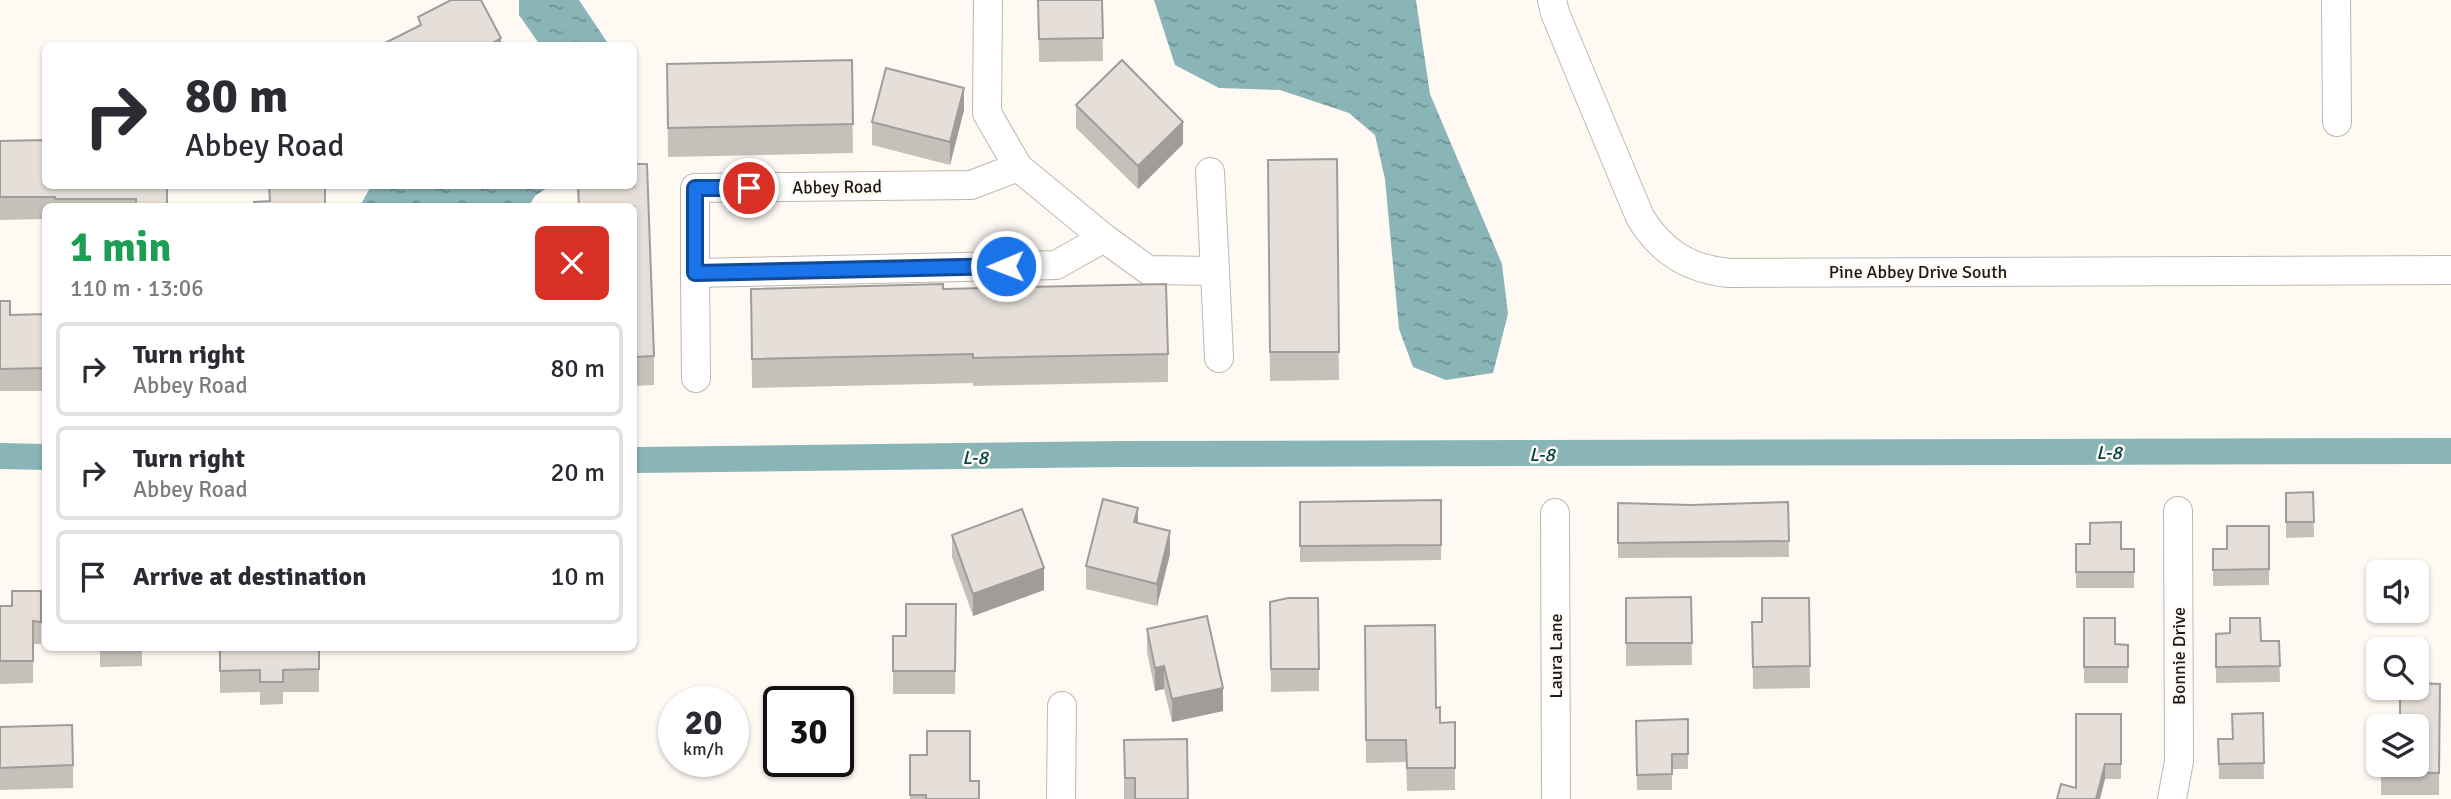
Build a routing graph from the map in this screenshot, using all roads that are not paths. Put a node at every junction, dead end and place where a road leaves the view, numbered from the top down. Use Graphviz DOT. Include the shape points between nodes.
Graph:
graph roads {
  1 [pos="988,0"];
  2 [pos="1552,0"];
  3 [pos="2336,0"];
  4 [pos="2337,122"];
  5 [pos="1018,167"];
  6 [pos="1210,172"];
  7 [pos="1104,238"];
  8 [pos="2451,270"];
  9 [pos="1214,271"];
  10 [pos="695,273"];
  11 [pos="1219,358"];
  12 [pos="696,378"];
  13 [pos="2178,512"];
  14 [pos="1555,513"];
  15 [pos="1062,706"];
  16 [pos="1062,799"];
  17 [pos="1556,799"];
  18 [pos="2172,799"];
  1 -- 5 [label="street" via="987,113"];
  2 -- 8 [label="street, Pine Abbey Drive South" via="1649,233 1676,257 1709,271"];
  3 -- 4 [label="street"];
  5 -- 7 [label="street"];
  5 -- 10 [label="street, Abbey Road" via="971,186 695,188"];
  6 -- 9 [label="street"];
  7 -- 9 [label="street" via="1148,270"];
  7 -- 10 [label="street" via="1056,265"];
  9 -- 11 [label="street"];
  10 -- 12 [label="street, Abbey Road"];
  13 -- 18 [label="street, Bonnie Drive" via="2179,761"];
  14 -- 17 [label="street, Laura Lane"];
  15 -- 16 [label="street"];
}
